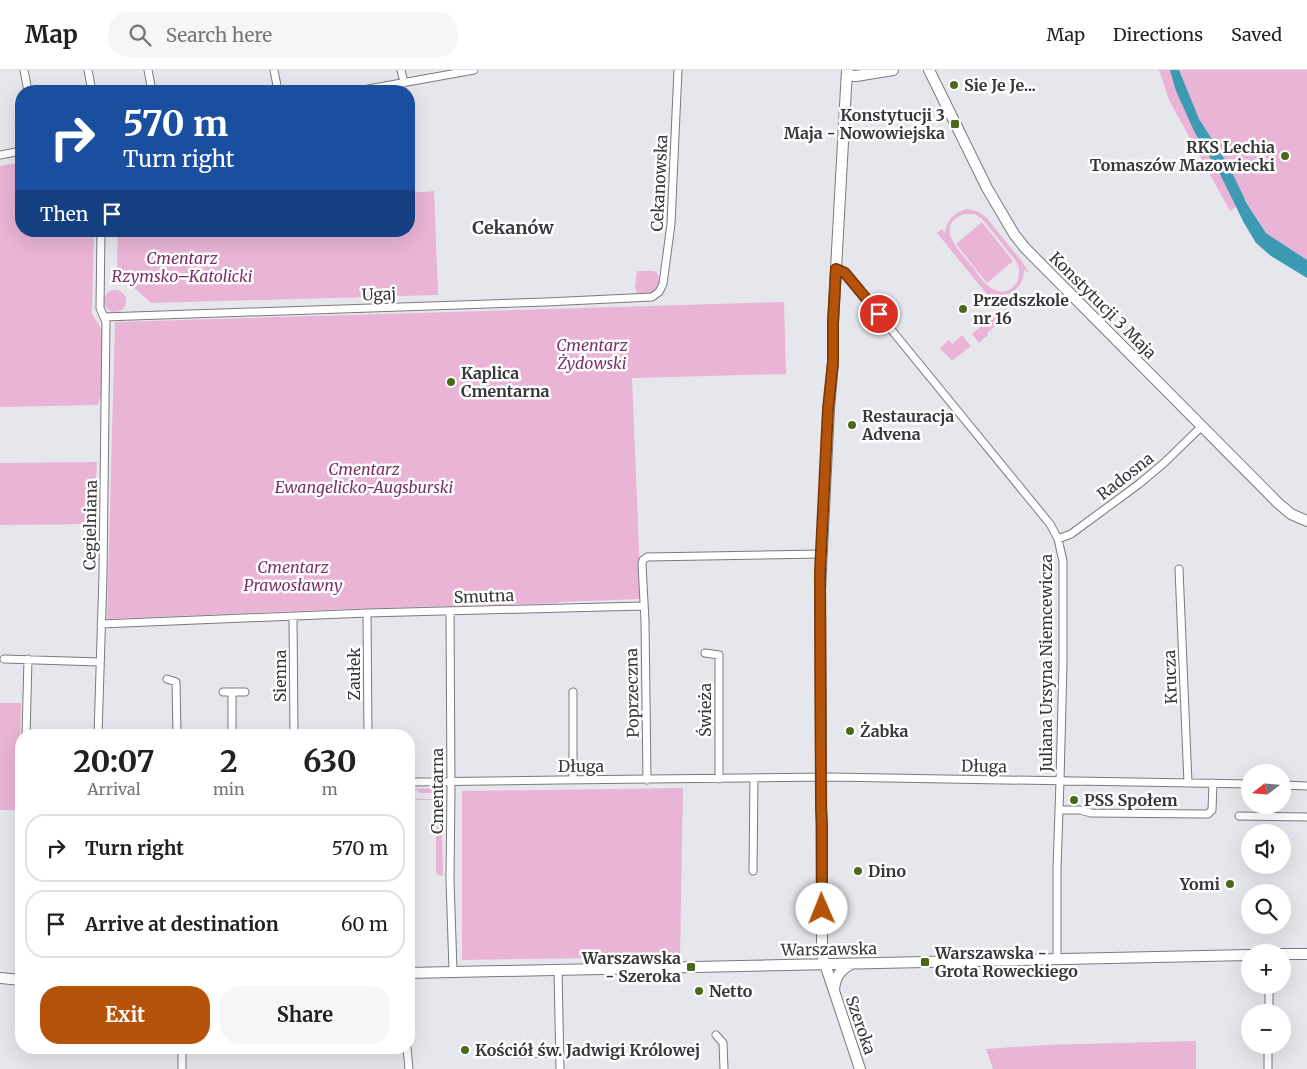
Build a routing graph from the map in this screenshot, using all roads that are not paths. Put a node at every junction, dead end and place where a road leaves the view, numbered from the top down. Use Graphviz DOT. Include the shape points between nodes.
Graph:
graph roads {
  1 [pos="24,70"];
  2 [pos="88,70"];
  3 [pos="148,70"];
  4 [pos="274,70"];
  5 [pos="401,70"];
  6 [pos="474,70"];
  7 [pos="678,70"];
  8 [pos="893,70"];
  9 [pos="929,70"];
  10 [pos="847,73"];
  11 [pos="404,83"];
  12 [pos="27,85"];
  13 [pos="91,85"];
  14 [pos="151,85"];
  15 [pos="277,85"];
  16 [pos="392,85"];
  17 [pos="15,152"];
  18 [pos="0,155"];
  19 [pos="101,237"];
  20 [pos="836,269"];
  21 [pos="656,295"];
  22 [pos="104,317"];
  23 [pos="1202,426"];
  24 [pos="1307,521"];
  25 [pos="1058,539"];
  26 [pos="821,554"];
  27 [pos="1179,570"];
  28 [pos="643,606"];
  29 [pos="450,611"];
  30 [pos="367,613"];
  31 [pos="293,616"];
  32 [pos="101,624"];
  33 [pos="705,654"];
  34 [pos="4,659"];
  35 [pos="28,659"];
  36 [pos="100,662"];
  37 [pos="167,679"];
  38 [pos="223,692"];
  39 [pos="232,692"];
  40 [pos="245,692"];
  41 [pos="573,692"];
  42 [pos="26,729"];
  43 [pos="98,729"];
  44 [pos="177,729"];
  45 [pos="232,729"];
  46 [pos="294,729"];
  47 [pos="368,729"];
  48 [pos="754,778"];
  49 [pos="821,778"];
  50 [pos="719,779"];
  51 [pos="573,780"];
  52 [pos="647,780"];
  53 [pos="1060,781"];
  54 [pos="415,782"];
  55 [pos="451,782"];
  56 [pos="1188,783"];
  57 [pos="1213,783"];
  58 [pos="1241,784"];
  59 [pos="1291,785"];
  60 [pos="1307,786"];
  61 [pos="1059,810"];
  62 [pos="1239,816"];
  63 [pos="1307,817"];
  64 [pos="753,871"];
  65 [pos="1291,954"];
  66 [pos="1307,954"];
  67 [pos="1241,955"];
  68 [pos="1057,959"];
  69 [pos="852,963"];
  70 [pos="824,964"];
  71 [pos="558,969"];
  72 [pos="453,971"];
  73 [pos="415,972"];
  74 [pos="0,978"];
  75 [pos="15,980"];
  76 [pos="15,981"];
  77 [pos="0,983"];
  78 [pos="834,991"];
  79 [pos="716,1035"];
  80 [pos="560,1053"];
  81 [pos="182,1054"];
  82 [pos="408,1054"];
  83 [pos="515,1054"];
  84 [pos="1268,1054"];
  85 [pos="182,1069"];
  86 [pos="409,1069"];
  87 [pos="560,1069"];
  88 [pos="724,1069"];
  89 [pos="860,1069"];
  90 [pos="1268,1069"];
  1 -- 12 [label="street"];
  2 -- 13 [label="street"];
  3 -- 14 [label="street"];
  4 -- 15 [label="street"];
  5 -- 11 [label="street"];
  6 -- 11 [label="street"];
  7 -- 21 [label="street, Cekanowska" via="671,224 663,284"];
  8 -- 10 [label="street" via="856,76"];
  9 -- 23 [label="street, Konstytucji 3 Maja" via="987,188 1019,241"];
  10 -- 20 [label="street, Szeroka"];
  11 -- 16 [label="street"];
  17 -- 18 [label="street"];
  19 -- 22 [label="street, Cegielniana" via="100,308"];
  20 -- 25 [label="street, Juliana Ursyna Niemcewicza" via="845,273 1050,524"];
  20 -- 26 [label="street, Szeroka"];
  21 -- 22 [label="street, Ugaj" via="546,302"];
  22 -- 32 [label="street, Cegielniana"];
  23 -- 24 [label="street, Konstytucji 3 Maja" via="1278,503"];
  23 -- 25 [label="street, Radosna" via="1139,484 1071,534"];
  25 -- 53 [label="street, Juliana Ursyna Niemcewicza" via="1063,561"];
  26 -- 28 [label="street" via="647,557 642,564"];
  26 -- 49 [label="street, Szeroka"];
  27 -- 56 [label="street, Krucza"];
  28 -- 29 [label="street, Smutna"];
  28 -- 52 [label="street, Poprzeczna"];
  29 -- 30 [label="street, Smutna"];
  29 -- 55 [label="street, Cmentarna"];
  30 -- 31 [label="street, Smutna"];
  30 -- 47 [label="street, Zaułek"];
  31 -- 32 [label="street, Smutna"];
  31 -- 46 [label="street, Sienna"];
  32 -- 36 [label="street, Cegielniana"];
  33 -- 50 [label="street, Świeża" via="718,656"];
  34 -- 35 [label="street"];
  35 -- 36 [label="street"];
  35 -- 42 [label="street"];
  36 -- 43 [label="street, Cegielniana"];
  37 -- 44 [label="street" via="176,682"];
  38 -- 39 [label="street"];
  39 -- 40 [label="street"];
  39 -- 45 [label="street"];
  41 -- 51 [label="street"];
  48 -- 49 [label="street, Długa"];
  48 -- 50 [label="street, Długa"];
  48 -- 64 [label="street"];
  49 -- 53 [label="street, Długa"];
  49 -- 70 [label="street, Szeroka"];
  50 -- 52 [label="street, Długa"];
  51 -- 52 [label="street, Długa"];
  51 -- 55 [label="street, Długa"];
  53 -- 56 [label="street, Długa"];
  53 -- 61 [label="street, Juliana Ursyna Niemcewicza"];
  54 -- 55 [label="street, Długa"];
  55 -- 72 [label="street, Cmentarna"];
  56 -- 57 [label="street, Długa"];
  57 -- 58 [label="street, Długa"];
  57 -- 61 [label="street" via="1212,810 1208,814"];
  59 -- 60 [label="street"];
  61 -- 68 [label="street, Juliana Ursyna Niemcewicza"];
  62 -- 63 [label="street"];
  65 -- 66 [label="street"];
  67 -- 68 [label="street, Warszawska"];
  68 -- 69 [label="street, Warszawska"];
  69 -- 70 [label="street, Warszawska"];
  69 -- 78 [label="street, Szeroka" via="839,974"];
  70 -- 71 [label="street, Warszawska"];
  70 -- 78 [label="street, Szeroka"];
  71 -- 72 [label="street, Warszawska"];
  71 -- 80 [label="street"];
  72 -- 73 [label="street, Warszawska"];
  74 -- 75 [label="street"];
  76 -- 77 [label="street"];
  78 -- 89 [label="street, Szeroka"];
  79 -- 88 [label="street" via="723,1043"];
  80 -- 83 [label="street"];
  80 -- 87 [label="street"];
  81 -- 85 [label="street"];
  82 -- 86 [label="street"];
  84 -- 90 [label="street"];
}
